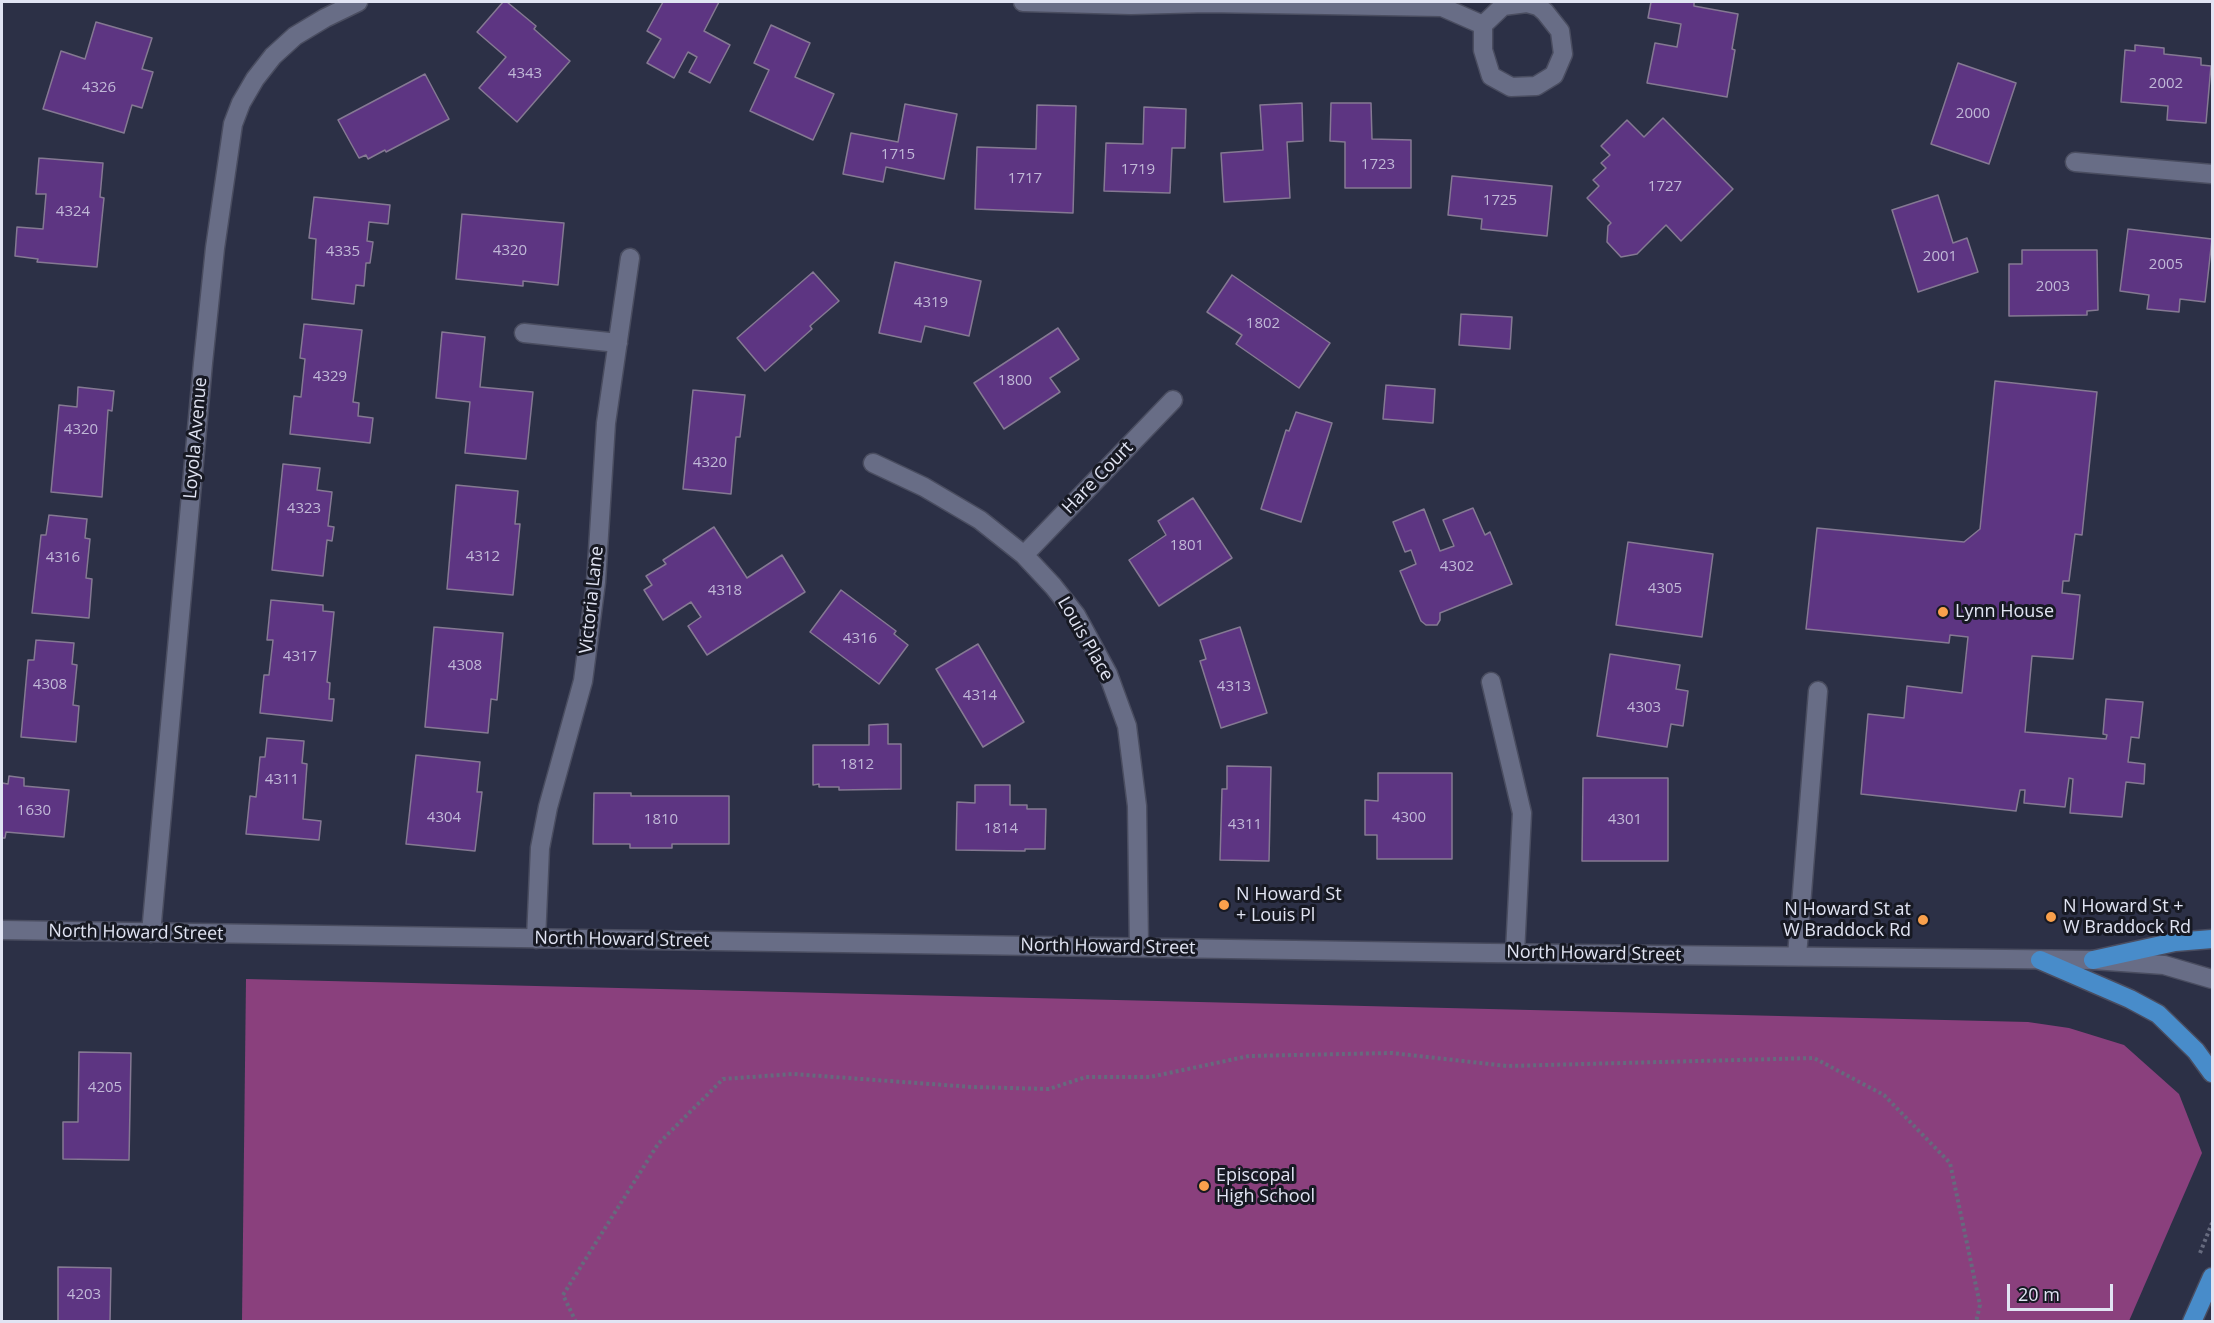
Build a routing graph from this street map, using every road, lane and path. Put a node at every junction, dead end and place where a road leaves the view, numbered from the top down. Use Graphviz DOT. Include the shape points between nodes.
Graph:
graph roads {
  1 [pos="358,2"];
  2 [pos="1023,2"];
  3 [pos="1207,2"];
  4 [pos="1539,4"];
  5 [pos="1483,25"];
  6 [pos="2074,162"];
  7 [pos="2212,174"];
  8 [pos="630,258"];
  9 [pos="524,333"];
  10 [pos="618,343"];
  11 [pos="1173,400"];
  12 [pos="873,463"];
  13 [pos="1024,555"];
  14 [pos="1491,682"];
  15 [pos="1818,691"];
  16 [pos="2,930"];
  17 [pos="151,933"];
  18 [pos="536,939"];
  19 [pos="2212,939"];
  20 [pos="1139,947"];
  21 [pos="1515,953"];
  22 [pos="1797,956"];
  23 [pos="2040,960"];
  24 [pos="2093,960"];
  25 [pos="2212,979"];
  26 [pos="2212,1073"];
  27 [pos="2212,1277"];
  28 [pos="576,1322"];
  29 [pos="1977,1322"];
  30 [pos="2192,1322"];
  1 -- 17 [label="street, Loyola Avenue" via="295,36 273,56 255,79 233,124 203,363"];
  2 -- 3 [label="street"];
  3 -- 5 [label="street" via="1442,7"];
  4 -- 5 [label="street" via="1503,6"];
  4 -- 5 [label="street" via="1560,31 1563,54 1554,75 1536,86 1511,87 1491,76 1483,50"];
  6 -- 7 [label="street"];
  8 -- 10 [label="street, Victoria Lane"];
  9 -- 10 [label="street"];
  10 -- 18 [label="street, Victoria Lane" via="606,423 596,582 583,681 540,848"];
  11 -- 13 [label="street, Hare Court"];
  12 -- 13 [label="street, Louis Place" via="980,520"];
  13 -- 20 [label="street, Louis Place" via="1076,615 1108,674 1127,726 1137,806"];
  14 -- 21 [label="street" via="1522,813"];
  15 -- 22 [label="street"];
  16 -- 17 [label="street, North Howard Street"];
  17 -- 18 [label="street, North Howard Street"];
  18 -- 20 [label="street, North Howard Street"];
  19 -- 24 [label="main road" via="2175,942"];
  20 -- 21 [label="street, North Howard Street"];
  21 -- 22 [label="street, North Howard Street"];
  22 -- 23 [label="street, North Howard Street"];
  23 -- 24 [label="street, North Howard Street"];
  23 -- 26 [label="main road" via="2158,1014 2196,1051"];
  24 -- 25 [label="street, North Howard Street" via="2164,965"];
  27 -- 30 [label="main road"];
  28 -- 29 [label="path" via="563,1295 658,1144 723,1079 793,1074 1049,1089 1086,1077 1150,1077 1249,1056 1392,1053 1507,1065 1815,1058 1884,1095 1950,1163 1980,1305"];
}
